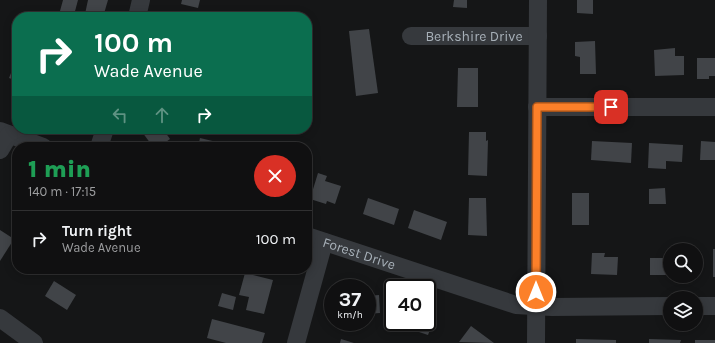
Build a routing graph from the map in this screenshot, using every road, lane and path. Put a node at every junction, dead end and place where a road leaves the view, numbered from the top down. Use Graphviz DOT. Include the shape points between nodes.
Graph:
graph roads {
  1 [pos="141,0"];
  2 [pos="538,0"];
  3 [pos="137,12"];
  4 [pos="411,36"];
  5 [pos="538,36"];
  6 [pos="537,107"];
  7 [pos="715,107"];
  8 [pos="3,139"];
  9 [pos="18,142"];
  10 [pos="315,239"];
  11 [pos="312,255"];
  12 [pos="309,274"];
  13 [pos="663,306"];
  14 [pos="703,306"];
  15 [pos="715,306"];
  16 [pos="536,307"];
  17 [pos="0,318"];
  18 [pos="34,343"];
  19 [pos="296,343"];
  20 [pos="536,343"];
  1 -- 3 [label="street"];
  2 -- 5 [label="street"];
  4 -- 5 [label="street, Berkshire Drive"];
  5 -- 6 [label="street"];
  6 -- 7 [label="street"];
  6 -- 16 [label="street"];
  8 -- 9 [label="street"];
  10 -- 11 [label="street"];
  10 -- 16 [label="street, Forest Drive" via="516,305"];
  12 -- 19 [label="street"];
  13 -- 16 [label="street, Forest Drive"];
  14 -- 15 [label="street"];
  16 -- 20 [label="street"];
  17 -- 18 [label="street"];
}
